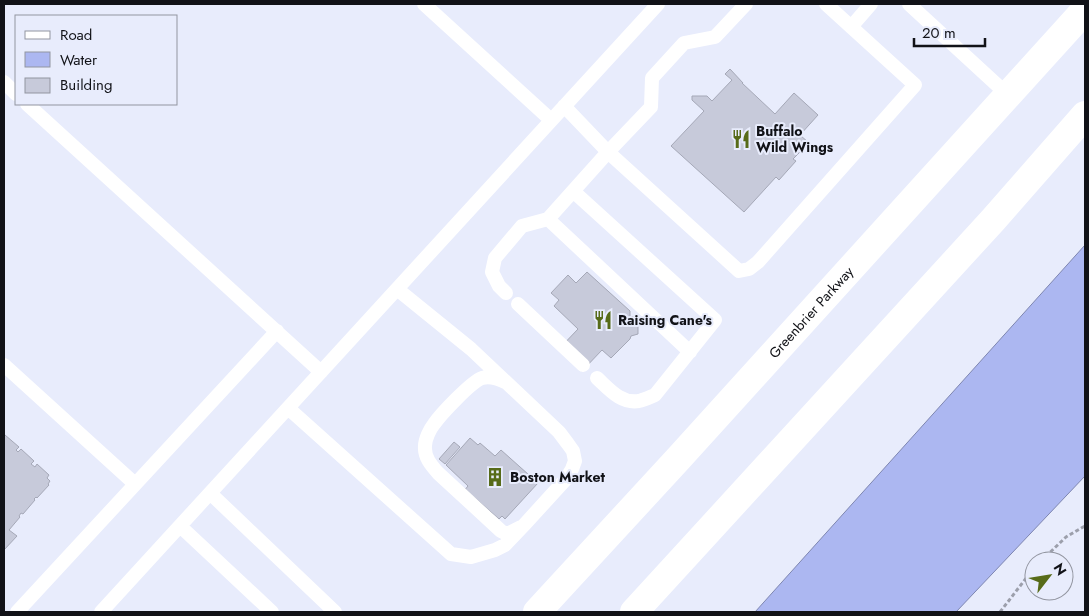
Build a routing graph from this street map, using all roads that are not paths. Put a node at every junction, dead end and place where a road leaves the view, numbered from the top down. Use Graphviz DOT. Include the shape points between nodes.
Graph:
graph roads {
  1 [pos="424,4"];
  2 [pos="658,4"];
  3 [pos="746,4"];
  4 [pos="826,4"];
  5 [pos="871,4"];
  6 [pos="910,4"];
  7 [pos="1085,10"];
  8 [pos="851,26"];
  9 [pos="4,82"];
  10 [pos="15,93"];
  11 [pos="1008,95"];
  12 [pos="28,105"];
  13 [pos="564,106"];
  14 [pos="1085,115"];
  15 [pos="552,120"];
  16 [pos="608,152"];
  17 [pos="573,191"];
  18 [pos="548,219"];
  19 [pos="397,288"];
  20 [pos="506,294"];
  21 [pos="518,304"];
  22 [pos="276,331"];
  23 [pos="690,352"];
  24 [pos="4,365"];
  25 [pos="583,365"];
  26 [pos="321,372"];
  27 [pos="597,378"];
  28 [pos="508,384"];
  29 [pos="288,408"];
  30 [pos="135,484"];
  31 [pos="210,493"];
  32 [pos="526,524"];
  33 [pos="180,526"];
  34 [pos="17,612"];
  35 [pos="101,612"];
  36 [pos="272,612"];
  37 [pos="336,612"];
  38 [pos="537,612"];
  39 [pos="634,612"];
  1 -- 15 [label="lane"];
  2 -- 13 [label="lane"];
  3 -- 16 [label="lane" via="715,37 684,43 652,78 651,106"];
  4 -- 8 [label="lane"];
  5 -- 8 [label="lane"];
  6 -- 11 [label="lane"];
  7 -- 11 [label="main road, Greenbrier Parkway"];
  8 -- 16 [label="lane" via="915,85 749,269 739,271"];
  9 -- 10 [label="lane"];
  11 -- 38 [label="main road, Greenbrier Parkway"];
  12 -- 22 [label="lane"];
  13 -- 15 [label="lane"];
  13 -- 16 [label="lane"];
  14 -- 39 [label="main road"];
  15 -- 19 [label="lane"];
  16 -- 17 [label="lane"];
  17 -- 18 [label="lane"];
  17 -- 23 [label="lane" via="715,320"];
  18 -- 20 [label="lane" via="522,226 495,258 492,272"];
  18 -- 23 [label="lane"];
  19 -- 26 [label="lane"];
  19 -- 28 [label="lane"];
  21 -- 25 [label="lane"];
  22 -- 26 [label="lane"];
  22 -- 30 [label="lane"];
  23 -- 27 [label="lane" via="654,395 640,401 626,400 614,394"];
  24 -- 30 [label="lane"];
  26 -- 29 [label="lane"];
  28 -- 32 [label="lane" via="559,432 573,452 575,461 566,479"];
  28 -- 32 [label="lane" via="483,378 466,389 429,432 426,455 438,473 501,531 507,534"];
  29 -- 31 [label="lane"];
  29 -- 32 [label="lane" via="451,554 471,557 495,550 505,545"];
  30 -- 34 [label="lane"];
  31 -- 33 [label="lane"];
  31 -- 37 [label="lane"];
  33 -- 35 [label="lane"];
  33 -- 36 [label="lane"];
}
